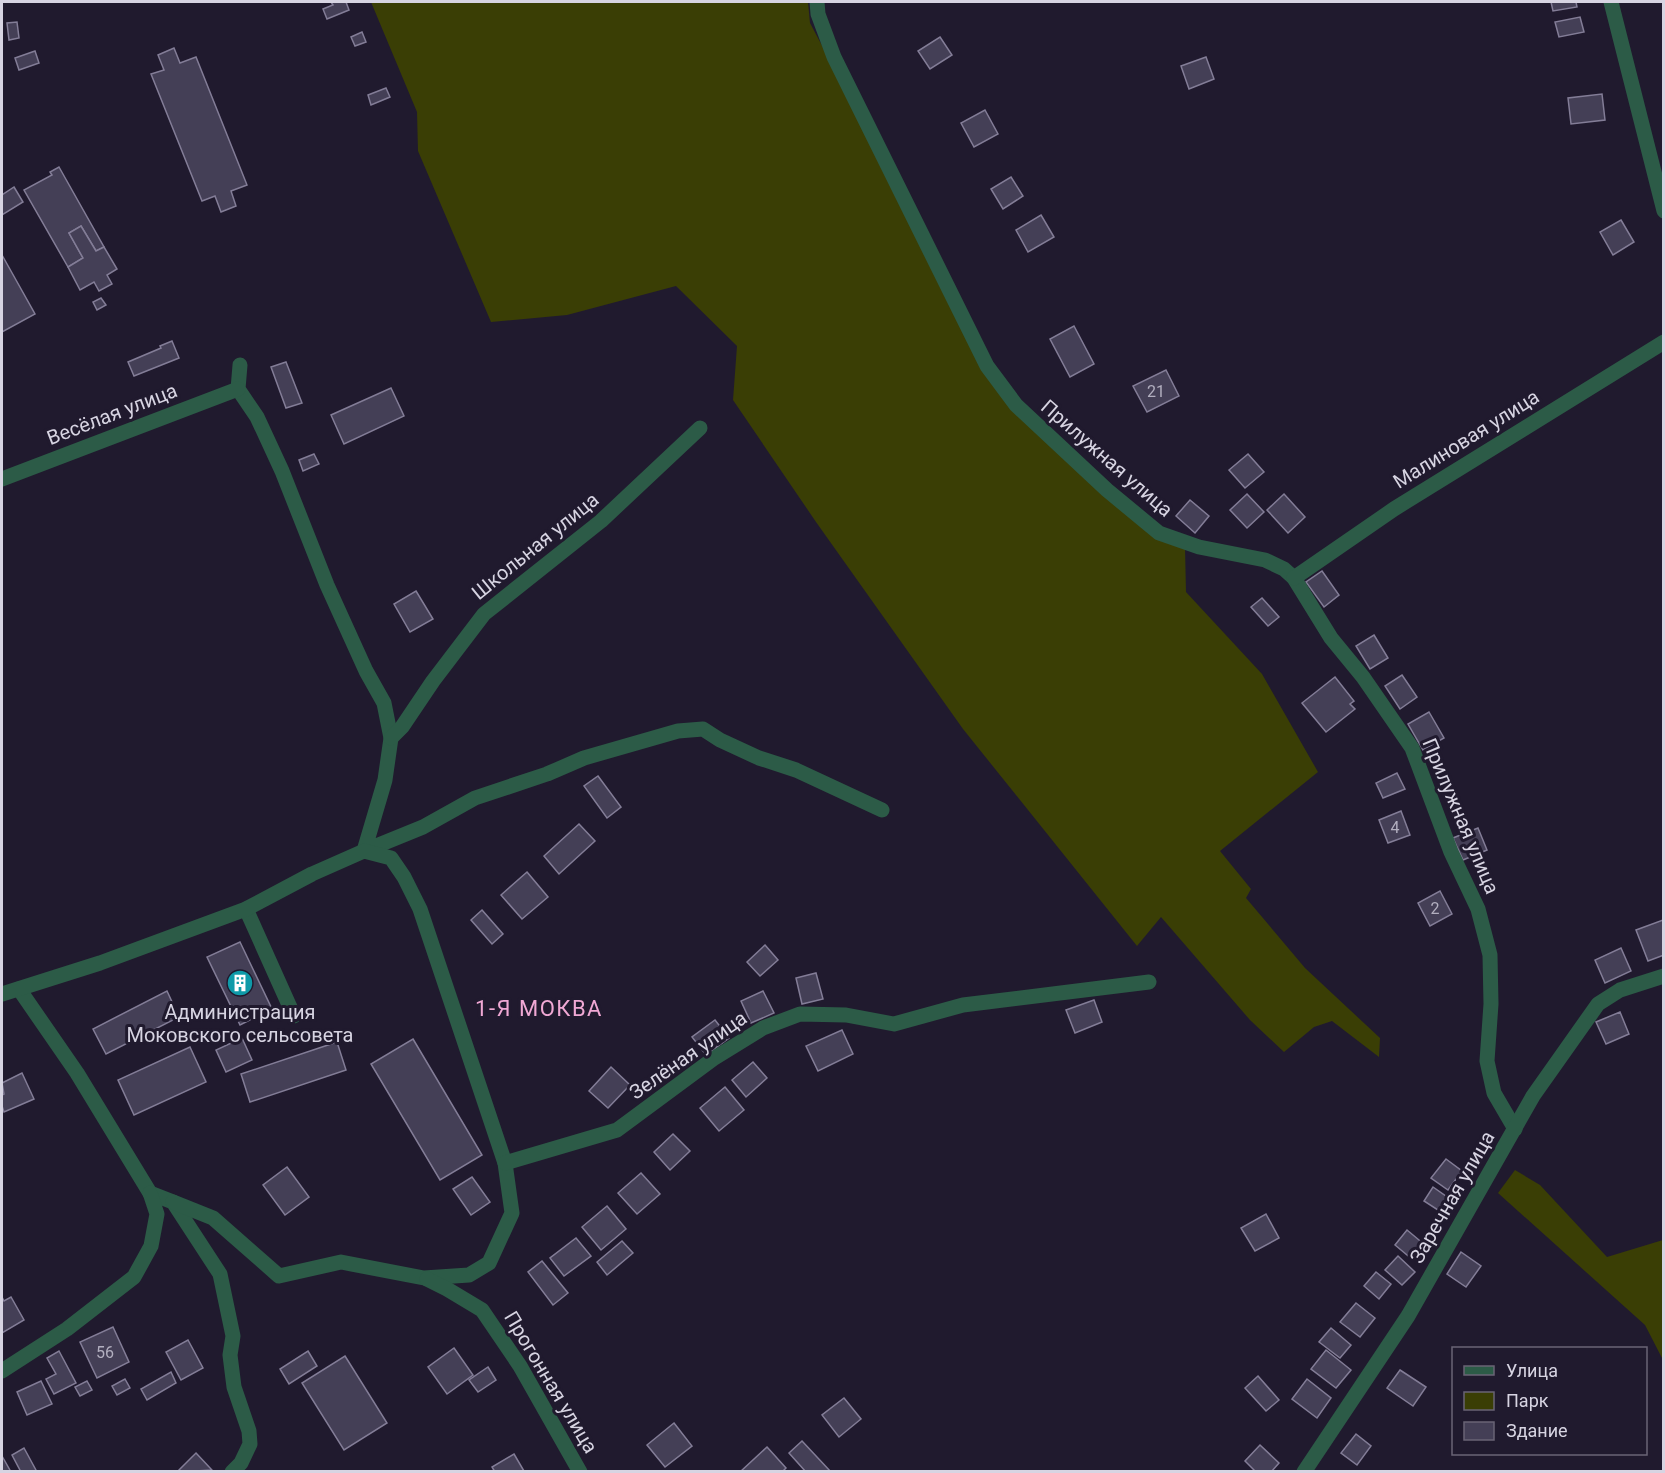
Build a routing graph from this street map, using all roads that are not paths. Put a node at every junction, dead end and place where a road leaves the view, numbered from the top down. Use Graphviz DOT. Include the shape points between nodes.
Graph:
graph roads {
  1 [pos="817,2"];
  2 [pos="1611,2"];
  3 [pos="1664,211"];
  4 [pos="1664,342"];
  5 [pos="240,365"];
  6 [pos="238,389"];
  7 [pos="700,428"];
  8 [pos="2,479"];
  9 [pos="1294,578"];
  10 [pos="391,738"];
  11 [pos="882,810"];
  12 [pos="364,850"];
  13 [pos="246,909"];
  14 [pos="1664,976"];
  15 [pos="1149,982"];
  16 [pos="19,989"];
  17 [pos="2,994"];
  18 [pos="294,1016"];
  19 [pos="1515,1129"];
  20 [pos="505,1163"];
  21 [pos="150,1193"];
  22 [pos="173,1202"];
  23 [pos="424,1278"];
  24 [pos="2,1371"];
  25 [pos="232,1472"];
  26 [pos="580,1472"];
  27 [pos="1304,1472"];
  1 -- 9 [label="street, Прилужная улица" via="834,57 987,366 1016,405 1159,533 1199,547 1264,560"];
  2 -- 3 [label="street"];
  4 -- 9 [label="street, Малиновая улица" via="1394,509"];
  5 -- 6 [label="street"];
  6 -- 8 [label="street, Весёлая улица"];
  6 -- 10 [label="street" via="257,417 327,585 384,703"];
  7 -- 10 [label="street, Школьная улица" via="601,521 484,614"];
  9 -- 19 [label="street, Прилужная улица" via="1331,638 1412,748 1451,852 1478,909 1490,954 1487,1061 1494,1093"];
  10 -- 12 [label="street" via="385,780"];
  11 -- 12 [label="street" via="796,770 750,754 703,729 678,731 584,758 475,798 423,827"];
  12 -- 13 [label="street"];
  12 -- 20 [label="street" via="392,858 420,909"];
  13 -- 16 [label="street"];
  13 -- 18 [label="street"];
  14 -- 19 [label="street, Заречная улица" via="1620,990 1598,1004 1533,1096"];
  15 -- 20 [label="street, Зелёная улица" via="963,1005 894,1024 846,1015 800,1014 763,1028 713,1059 617,1130"];
  16 -- 17 [label="street"];
  16 -- 21 [label="street" via="77,1073"];
  19 -- 27 [label="street, Заречная улица" via="1408,1316"];
  20 -- 23 [label="street" via="512,1213 489,1263 469,1275"];
  21 -- 22 [label="street"];
  21 -- 24 [label="street" via="157,1214 151,1246 134,1277 67,1329"];
  22 -- 23 [label="street" via="213,1218 279,1276 341,1262"];
  22 -- 25 [label="street" via="220,1274 233,1336 230,1355 234,1387 250,1444"];
  23 -- 26 [label="street, Прогонная улица" via="482,1310 520,1366"];
}
